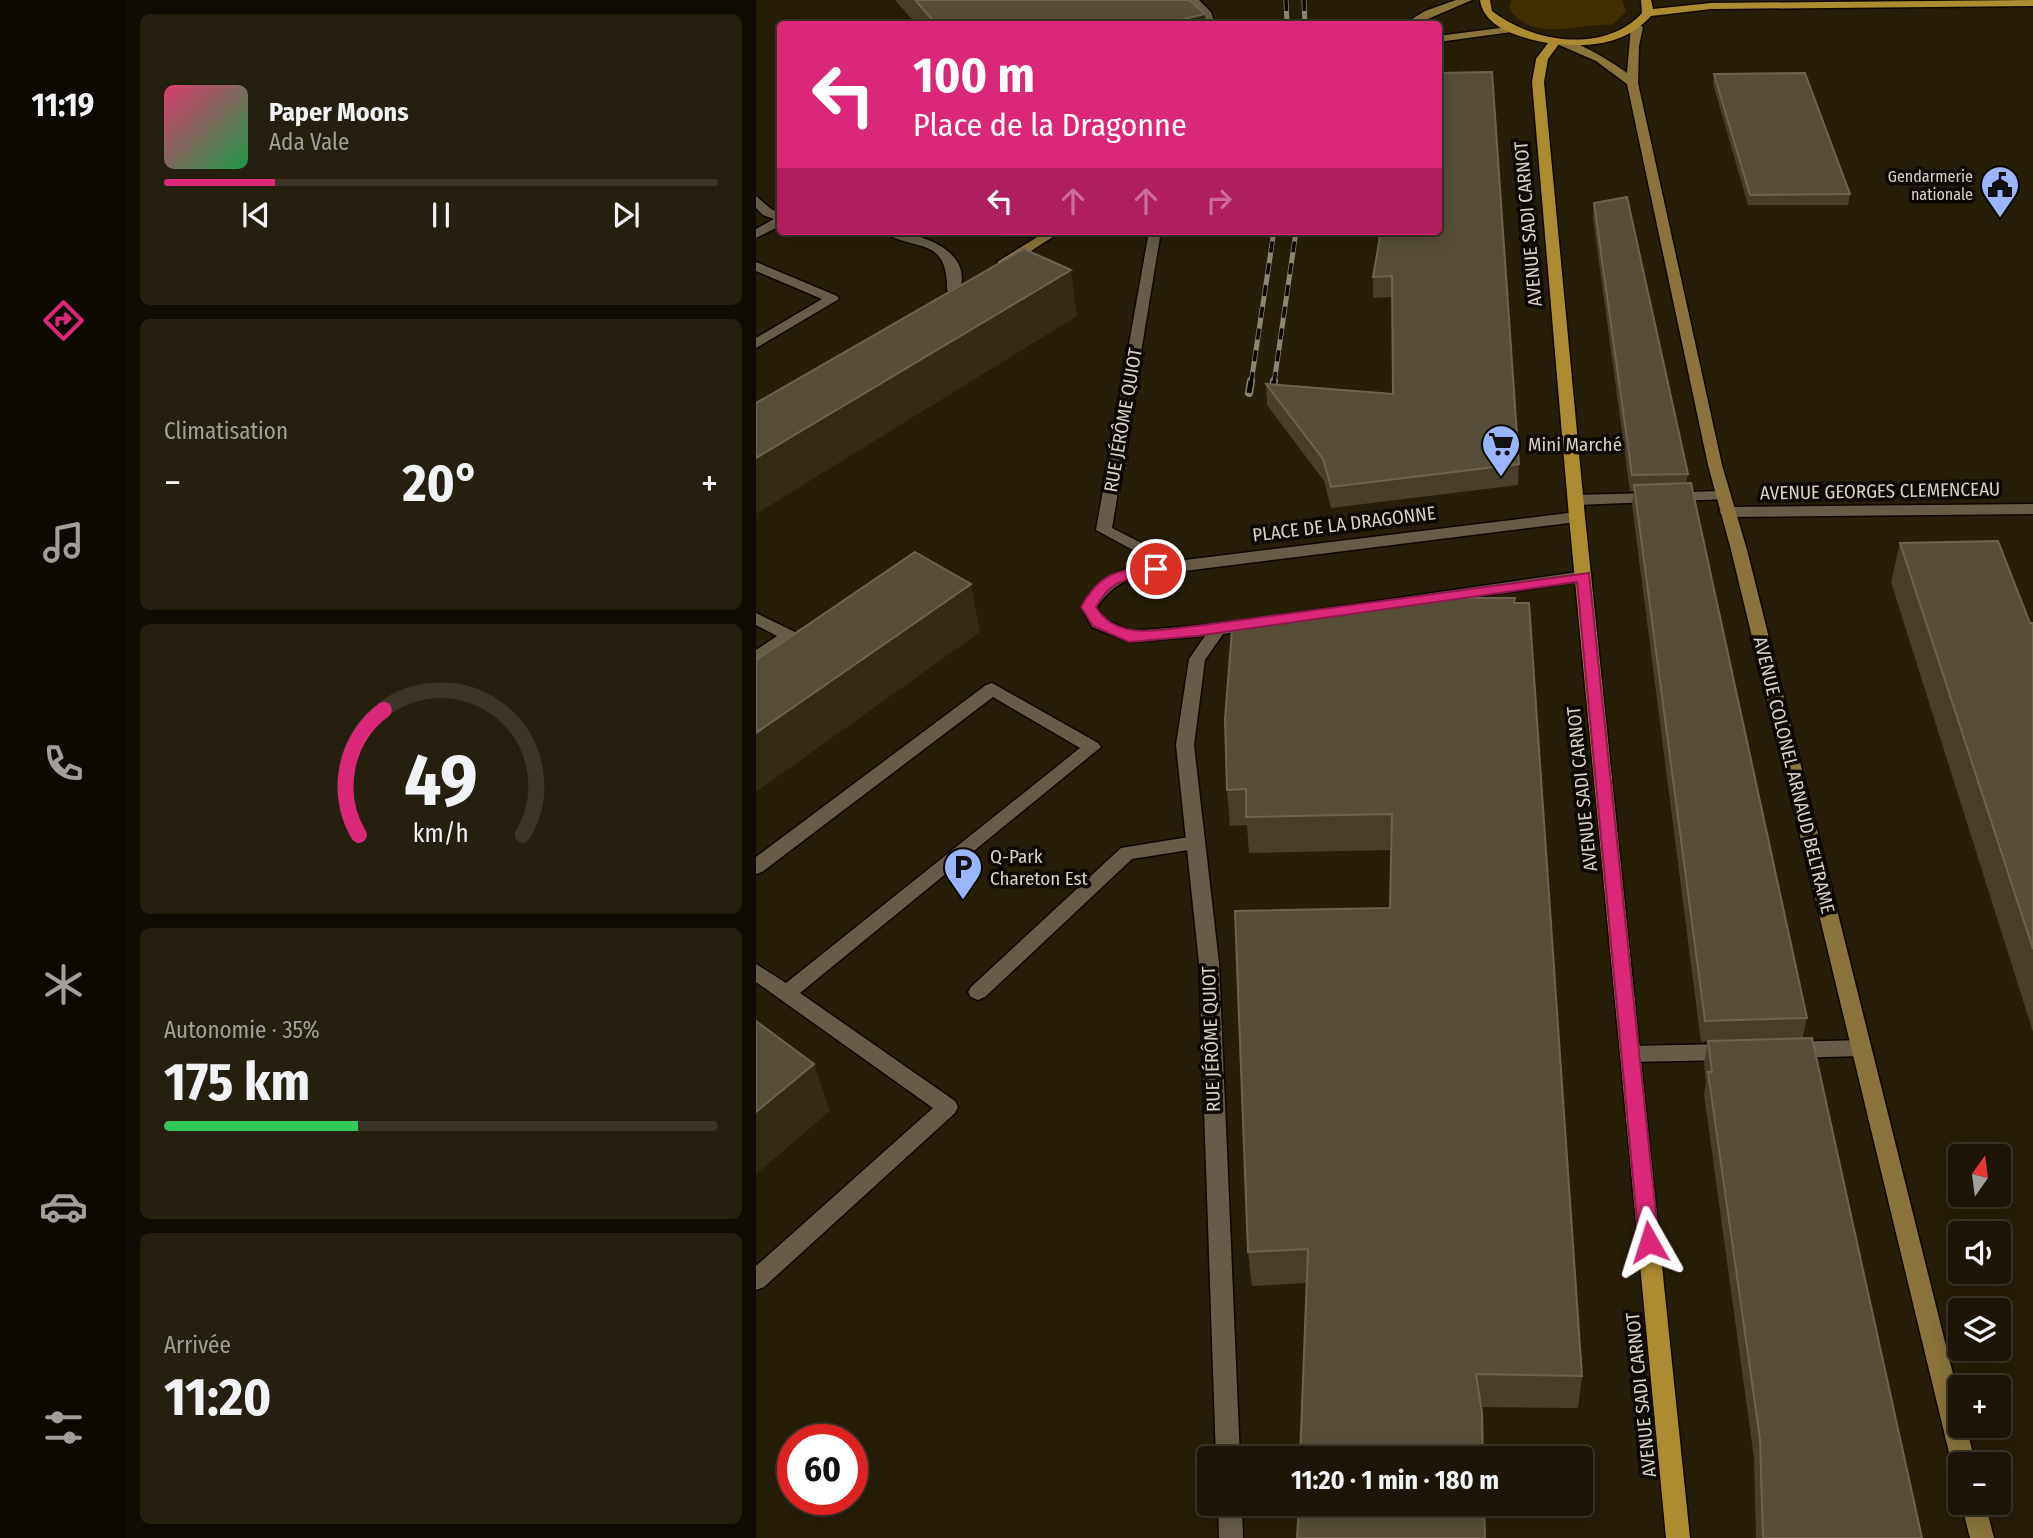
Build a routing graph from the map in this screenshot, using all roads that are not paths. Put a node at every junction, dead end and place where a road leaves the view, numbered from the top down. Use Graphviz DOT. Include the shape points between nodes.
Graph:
graph roads {
  1 [pos="1193,0"];
  2 [pos="1467,0"];
  3 [pos="1486,0"];
  4 [pos="1646,0"];
  5 [pos="2033,3"];
  6 [pos="1648,13"];
  7 [pos="1209,21"];
  8 [pos="1414,21"];
  9 [pos="1637,27"];
  10 [pos="1507,30"];
  11 [pos="1442,38"];
  12 [pos="1556,41"];
  13 [pos="1632,83"];
  14 [pos="756,200"];
  15 [pos="777,217"];
  16 [pos="777,221"];
  17 [pos="756,234"];
  18 [pos="903,235"];
  19 [pos="1049,235"];
  20 [pos="1153,235"];
  21 [pos="756,266"];
  22 [pos="990,269"];
  23 [pos="955,290"];
  24 [pos="756,344"];
  25 [pos="1576,500"];
  26 [pos="1725,504"];
  27 [pos="2033,509"];
  28 [pos="1577,517"];
  29 [pos="1175,566"];
  30 [pos="1584,576"];
  31 [pos="756,618"];
  32 [pos="1218,629"];
  33 [pos="756,658"];
  34 [pos="1195,843"];
  35 [pos="756,867"];
  36 [pos="756,972"];
  37 [pos="978,992"];
  38 [pos="785,994"];
  39 [pos="1860,1048"];
  40 [pos="1630,1054"];
  41 [pos="756,1280"];
  42 [pos="1228,1446"];
  43 [pos="1961,1452"];
  44 [pos="1976,1515"];
  45 [pos="1230,1516"];
  46 [pos="1231,1538"];
  47 [pos="1678,1538"];
  48 [pos="1982,1538"];
  1 -- 7 [label="street"];
  2 -- 8 [label="main road"];
  3 -- 10 [label="main road" via="1487,12"];
  4 -- 6 [label="main road"];
  5 -- 6 [label="main road" via="1711,6"];
  6 -- 9 [label="main road"];
  9 -- 12 [label="main road" via="1602,39"];
  9 -- 13 [label="main road, AVENUE COLONEL ARNAUD BELTRAME"];
  10 -- 11 [label="main road"];
  10 -- 12 [label="main road"];
  12 -- 13 [label="main road" via="1600,59"];
  12 -- 25 [label="main road, AVENUE SADI CARNOT" via="1543,53 1538,82"];
  13 -- 26 [label="main road, AVENUE COLONEL ARNAUD BELTRAME"];
  14 -- 15 [label="street"];
  16 -- 17 [label="street"];
  18 -- 23 [label="street" via="945,256 954,272"];
  19 -- 22 [label="main road"];
  20 -- 29 [label="street, RUE JÉRÔME QUIOT" via="1104,530"];
  21 -- 24 [label="street" via="832,299"];
  25 -- 26 [label="street, AVENUE GEORGES CLEMENCEAU"];
  25 -- 28 [label="main road, AVENUE SADI CARNOT"];
  26 -- 27 [label="street, AVENUE GEORGES CLEMENCEAU"];
  26 -- 39 [label="main road, AVENUE COLONEL ARNAUD BELTRAME"];
  28 -- 29 [label="street, PLACE DE LA DRAGONNE"];
  28 -- 30 [label="main road, AVENUE SADI CARNOT"];
  29 -- 32 [label="street, PLACE DE LA DRAGONNE" via="1117,576 1098,590 1088,607 1098,623 1129,637"];
  30 -- 32 [label="street"];
  30 -- 40 [label="main road, AVENUE SADI CARNOT"];
  31 -- 33 [label="street" via="789,636"];
  32 -- 34 [label="street, RUE JÉRÔME QUIOT" via="1196,659 1185,745"];
  34 -- 37 [label="street" via="1127,853"];
  34 -- 42 [label="street, RUE JÉRÔME QUIOT" via="1209,963"];
  35 -- 38 [label="street" via="992,689 1092,747"];
  36 -- 38 [label="street"];
  38 -- 41 [label="street" via="948,1107"];
  39 -- 40 [label="street"];
  39 -- 43 [label="main road, AVENUE COLONEL ARNAUD BELTRAME"];
  40 -- 47 [label="main road, AVENUE SADI CARNOT"];
  44 -- 48 [label="main road"];
  45 -- 46 [label="street"];
}
